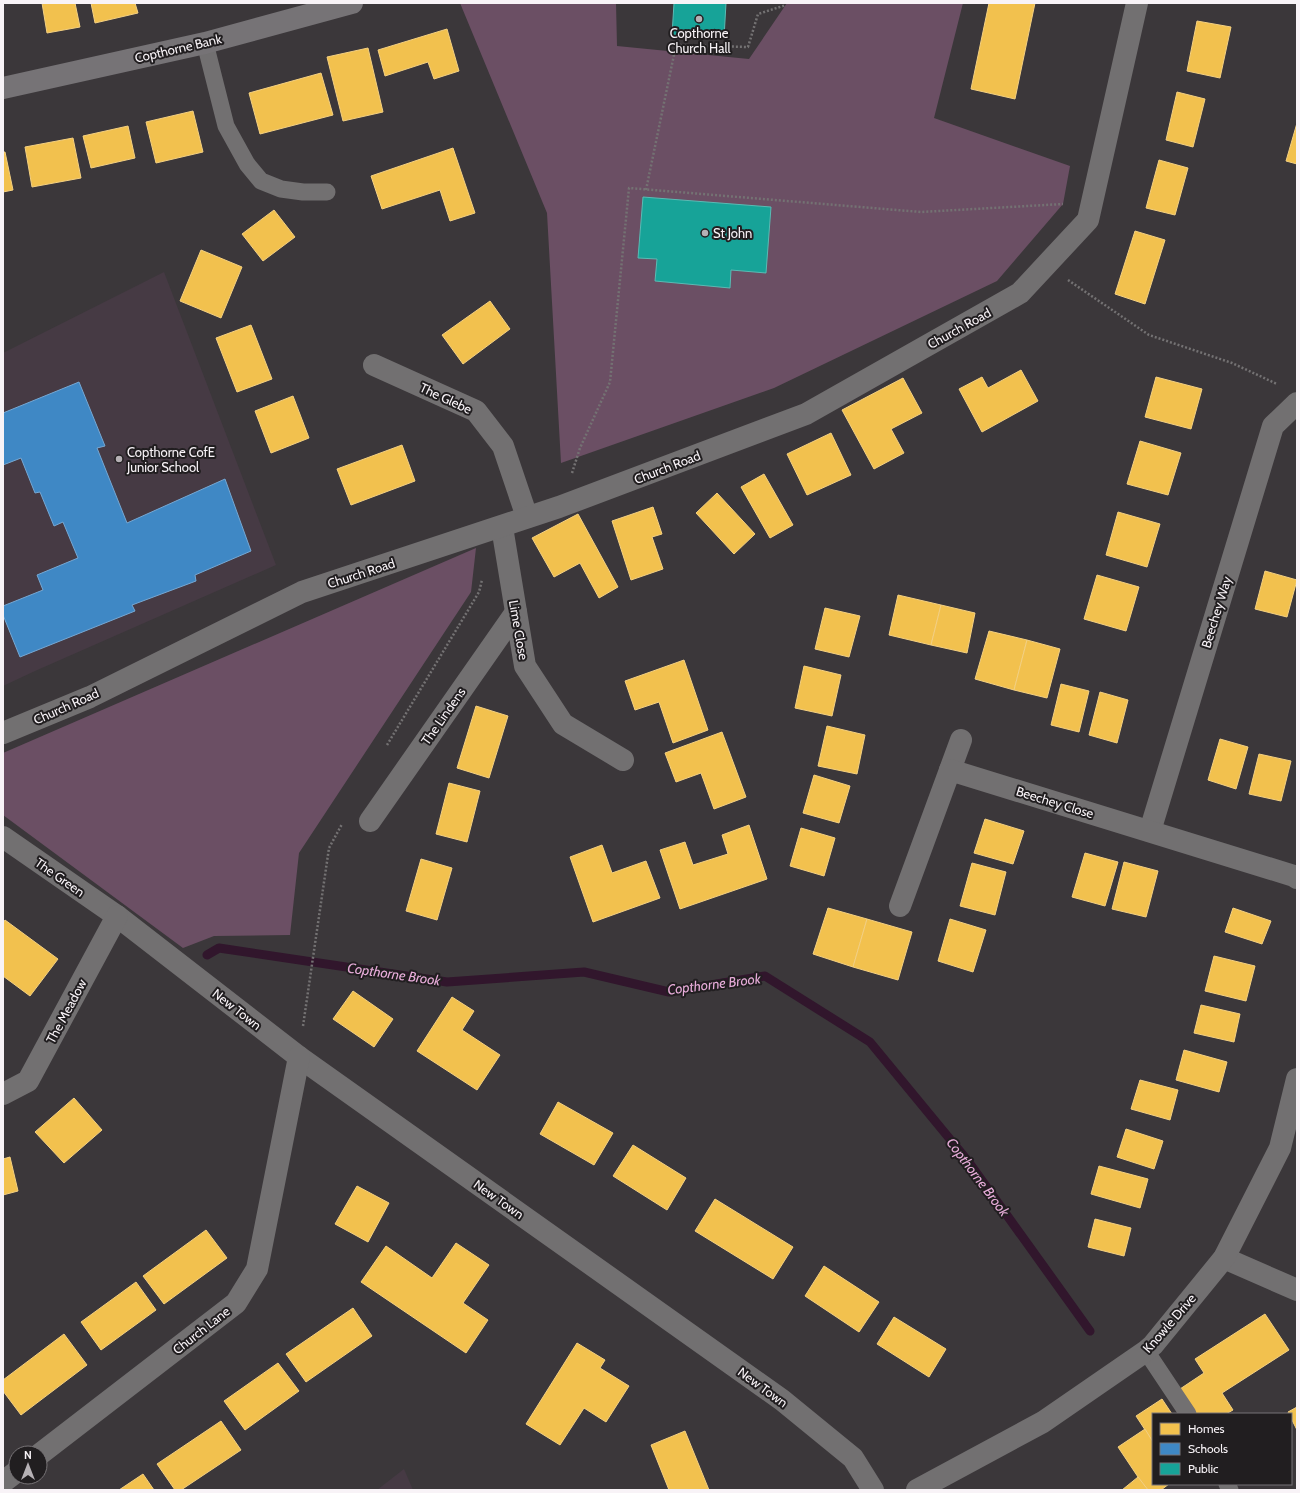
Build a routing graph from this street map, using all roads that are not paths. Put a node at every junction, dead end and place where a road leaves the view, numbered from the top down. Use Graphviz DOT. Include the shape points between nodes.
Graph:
graph roads {
  1 [pos="352,3"];
  2 [pos="1137,3"];
  3 [pos="205,43"];
  4 [pos="3,88"];
  5 [pos="327,192"];
  6 [pos="374,365"];
  7 [pos="1297,403"];
  8 [pos="527,517"];
  9 [pos="502,527"];
  10 [pos="516,612"];
  11 [pos="3,733"];
  12 [pos="961,740"];
  13 [pos="623,760"];
  14 [pos="950,770"];
  15 [pos="370,821"];
  16 [pos="1150,830"];
  17 [pos="3,837"];
  18 [pos="1297,878"];
  19 [pos="900,906"];
  20 [pos="117,916"];
  21 [pos="299,1057"];
  22 [pos="1297,1079"];
  23 [pos="3,1094"];
  24 [pos="1224,1258"];
  25 [pos="1297,1290"];
  26 [pos="1146,1351"];
  27 [pos="1187,1413"];
  28 [pos="48,1448"];
  29 [pos="873,1490"];
  30 [pos="917,1490"];
  1 -- 3 [label="street, Copthorne Bank"];
  2 -- 8 [label="street, Church Road" via="1088,220 1020,293 806,414 560,508"];
  3 -- 4 [label="street, Copthorne Bank"];
  3 -- 5 [label="lane" via="226,126 247,164 261,181 281,189"];
  6 -- 8 [label="street, The Glebe" via="476,411 503,446"];
  7 -- 16 [label="street, Beechey Way" via="1273,426"];
  8 -- 9 [label="street, Church Road"];
  9 -- 10 [label="street, Lime Close"];
  9 -- 11 [label="street, Church Road" via="302,592 90,696"];
  10 -- 13 [label="street, Lime Close" via="524,666 563,724"];
  10 -- 15 [label="street, The Lindens"];
  12 -- 14 [label="street"];
  14 -- 16 [label="street, Beechey Close"];
  14 -- 19 [label="street"];
  16 -- 18 [label="street, Beechey Close"];
  17 -- 20 [label="street, The Green"];
  20 -- 21 [label="street, New Town"];
  20 -- 23 [label="street, The Meadow" via="28,1081"];
  21 -- 28 [label="street, Church Lane" via="257,1269 236,1303"];
  21 -- 29 [label="street, New Town" via="782,1400 853,1458"];
  22 -- 24 [label="street, Knowle Drive" via="1280,1148"];
  24 -- 25 [label="street"];
  24 -- 26 [label="street, Knowle Drive"];
  26 -- 27 [label="lane"];
  26 -- 30 [label="street, Knowle Drive" via="1043,1422"];
}
